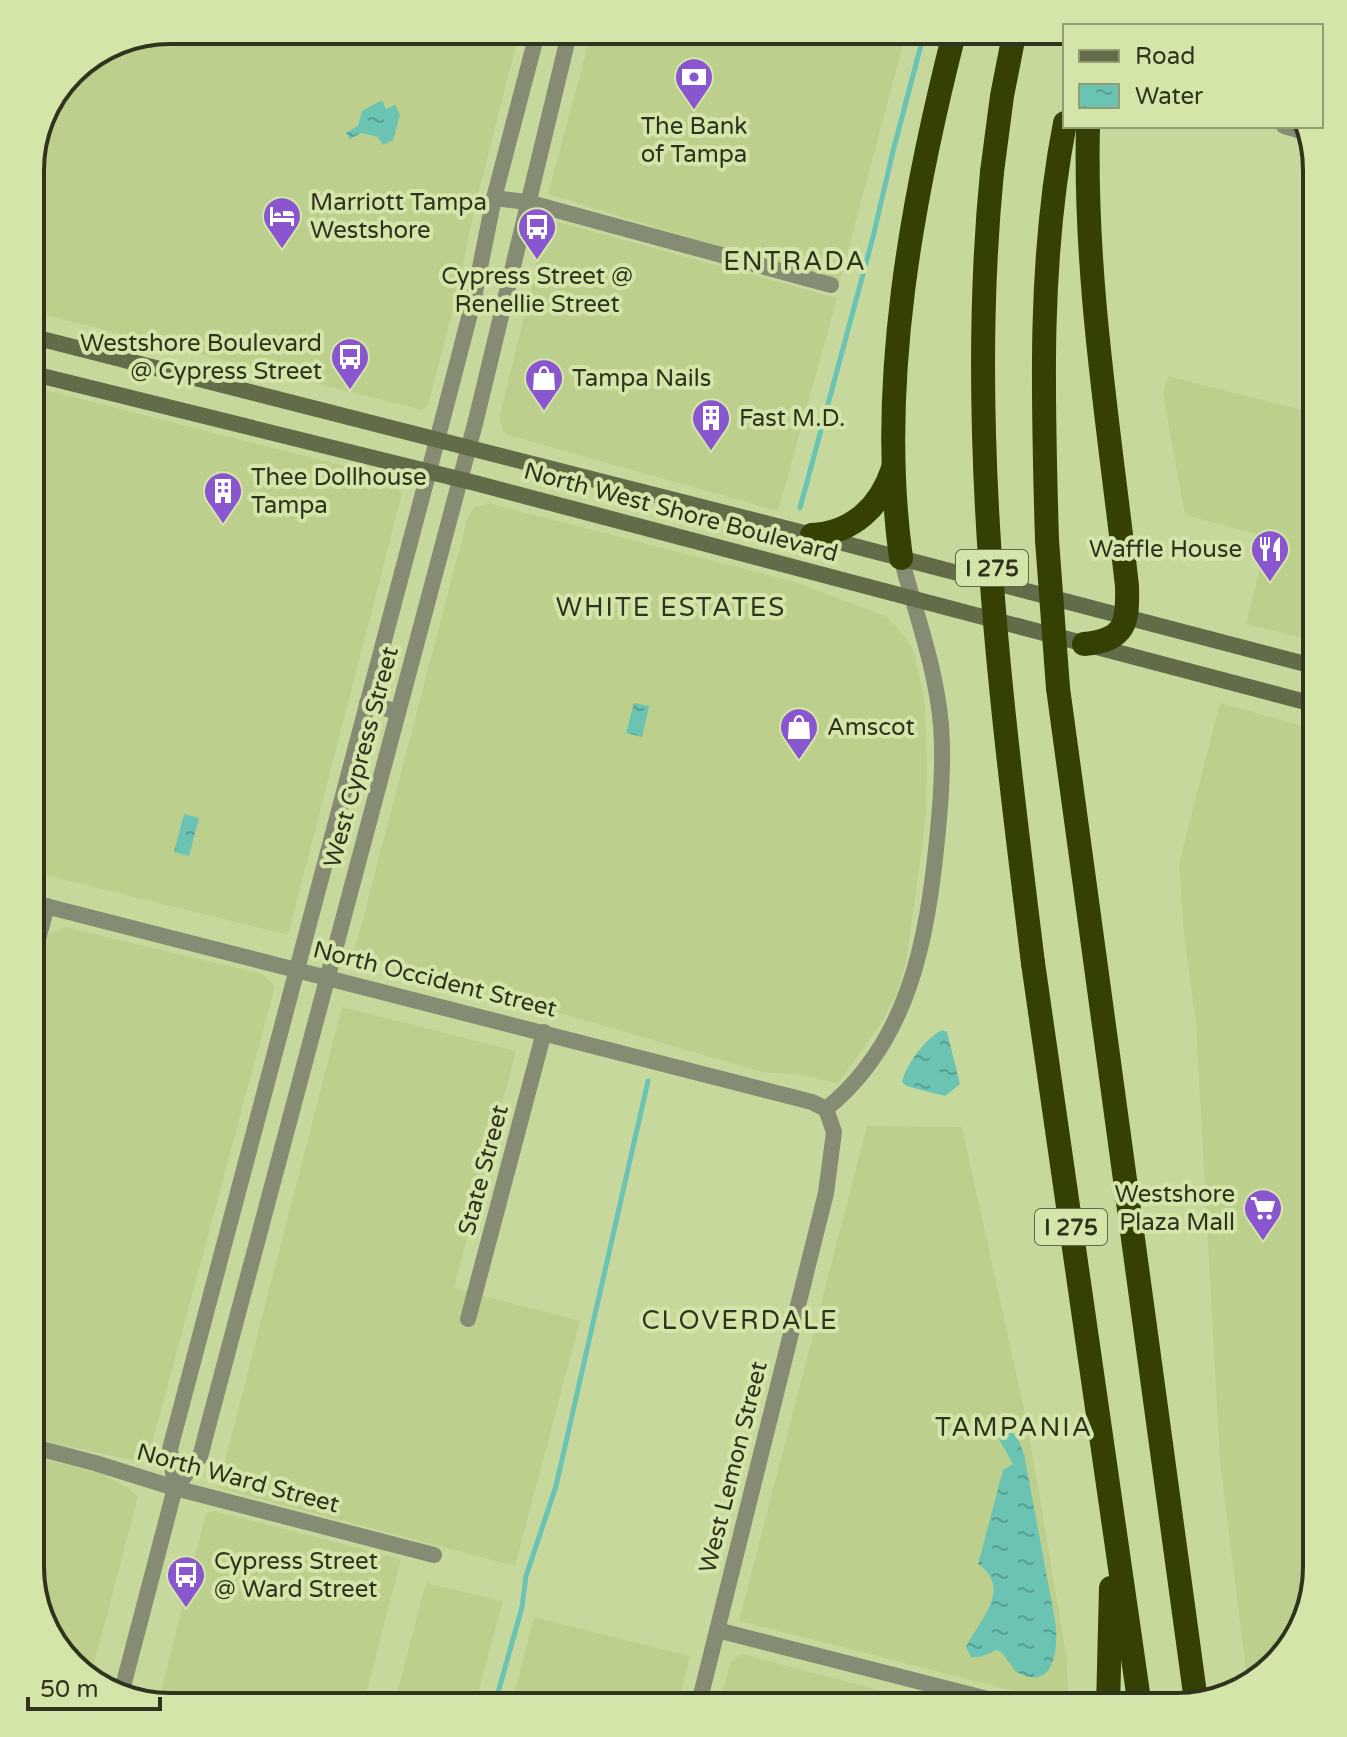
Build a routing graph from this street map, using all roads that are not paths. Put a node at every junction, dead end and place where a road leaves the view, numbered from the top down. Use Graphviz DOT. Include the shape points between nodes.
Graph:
graph roads {
  1 [pos="534,44"];
  2 [pos="566,44"];
  3 [pos="952,44"];
  4 [pos="1012,44"];
  5 [pos="1064,128"];
  6 [pos="1088,128"];
  7 [pos="494,198"];
  8 [pos="527,202"];
  9 [pos="831,285"];
  10 [pos="44,340"];
  11 [pos="44,376"];
  12 [pos="437,440"];
  13 [pos="468,449"];
  14 [pos="894,466"];
  15 [pos="428,471"];
  16 [pos="460,479"];
  17 [pos="812,535"];
  18 [pos="901,558"];
  19 [pos="911,597"];
  20 [pos="1128,618"];
  21 [pos="1084,644"];
  22 [pos="1303,663"];
  23 [pos="1303,701"];
  24 [pos="367,703"];
  25 [pos="398,712"];
  26 [pos="44,906"];
  27 [pos="298,969"];
  28 [pos="327,976"];
  29 [pos="544,1032"];
  30 [pos="826,1109"];
  31 [pos="468,1319"];
  32 [pos="44,1450"];
  33 [pos="175,1488"];
  34 [pos="1109,1490"];
  35 [pos="434,1555"];
  36 [pos="717,1630"];
  37 [pos="124,1684"];
  38 [pos="1195,1692"];
  39 [pos="701,1693"];
  40 [pos="944,1693"];
  41 [pos="1108,1693"];
  42 [pos="1138,1693"];
  1 -- 7 [label="street, West Cypress Street"];
  2 -- 8 [label="street, West Cypress Street"];
  3 -- 14 [label="highway" via="908,260 898,340"];
  4 -- 34 [label="highway, I 275, bridge" via="992,172 982,321 986,472 1000,669 1033,963"];
  5 -- 38 [label="highway, I 275, bridge" via="1045,331 1047,540 1058,688"];
  6 -- 20 [label="highway" via="1091,268"];
  7 -- 8 [label="street"];
  7 -- 12 [label="street, West Cypress Street"];
  8 -- 9 [label="street"];
  8 -- 13 [label="street, West Cypress Street"];
  10 -- 12 [label="main road, North West Shore Boulevard"];
  11 -- 15 [label="main road, North West Shore Boulevard"];
  12 -- 13 [label="main road, North West Shore Boulevard"];
  12 -- 15 [label="street, West Cypress Street"];
  13 -- 16 [label="street, West Cypress Street"];
  13 -- 17 [label="main road, North West Shore Boulevard"];
  14 -- 17 [label="highway" via="883,493 861,519"];
  14 -- 18 [label="highway"];
  15 -- 16 [label="main road, North West Shore Boulevard"];
  15 -- 24 [label="street, West Cypress Street"];
  16 -- 19 [label="main road, North West Shore Boulevard"];
  16 -- 25 [label="street, West Cypress Street"];
  17 -- 18 [label="main road, North West Shore Boulevard"];
  18 -- 19 [label="street"];
  18 -- 20 [label="main road, North West Shore Boulevard"];
  19 -- 21 [label="main road, North West Shore Boulevard"];
  19 -- 30 [label="street" via="932,669 941,725 940,802 925,936 901,1010 883,1043"];
  20 -- 21 [label="highway" via="1109,638"];
  20 -- 22 [label="main road, North West Shore Boulevard"];
  21 -- 23 [label="main road, North West Shore Boulevard"];
  24 -- 25 [label="street"];
  24 -- 27 [label="street, West Cypress Street"];
  25 -- 28 [label="street, West Cypress Street"];
  26 -- 27 [label="street, North Occident Street"];
  27 -- 28 [label="street, North Occident Street"];
  27 -- 33 [label="street, West Cypress Street" via="170,1449"];
  28 -- 29 [label="street, North Occident Street"];
  28 -- 33 [label="street, West Cypress Street" via="200,1457"];
  29 -- 30 [label="street, North Occident Street"];
  29 -- 31 [label="street, State Street"];
  30 -- 36 [label="street, West Lemon Street" via="834,1132 826,1193"];
  32 -- 33 [label="street, North Ward Street"];
  33 -- 35 [label="street, North Ward Street"];
  33 -- 37 [label="street, West Cypress Street"];
  34 -- 41 [label="highway"];
  34 -- 42 [label="highway, I 275"];
  36 -- 39 [label="street, West Lemon Street"];
  36 -- 40 [label="street"];
}
